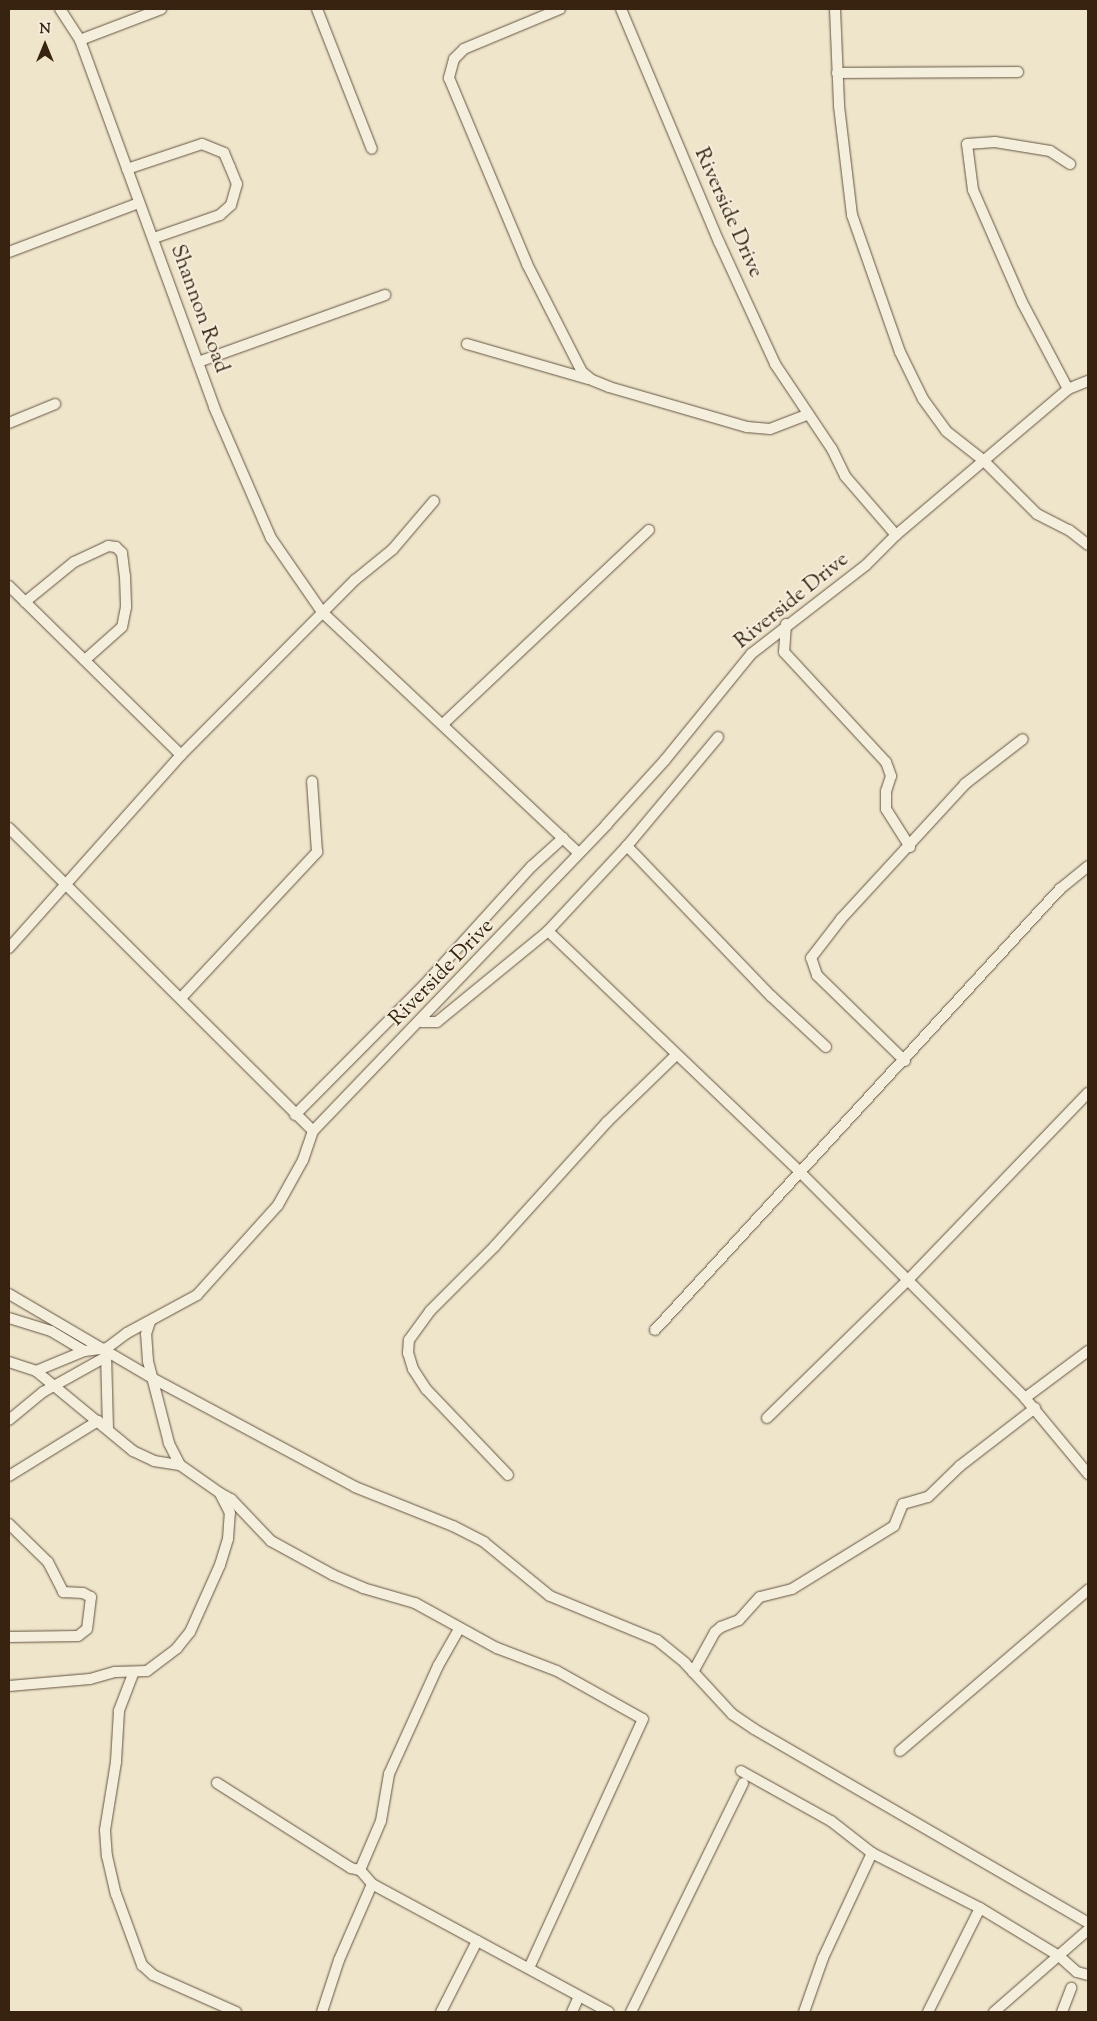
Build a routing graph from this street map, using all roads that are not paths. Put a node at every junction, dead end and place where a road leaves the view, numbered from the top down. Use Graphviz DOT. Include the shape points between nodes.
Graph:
graph roads {
  1 [pos="60,9"];
  2 [pos="161,9"];
  3 [pos="317,9"];
  4 [pos="560,9"];
  5 [pos="621,9"];
  6 [pos="835,9"];
  7 [pos="80,40"];
  8 [pos="1018,72"];
  9 [pos="837,73"];
  10 [pos="372,150"];
  11 [pos="1070,164"];
  12 [pos="127,169"];
  13 [pos="139,203"];
  14 [pos="154,238"];
  15 [pos="9,252"];
  16 [pos="385,295"];
  17 [pos="466,344"];
  18 [pos="576,360"];
  19 [pos="198,362"];
  20 [pos="557,370"];
  21 [pos="592,380"];
  22 [pos="1088,381"];
  23 [pos="1068,389"];
  24 [pos="55,404"];
  25 [pos="806,415"];
  26 [pos="9,423"];
  27 [pos="983,460"];
  28 [pos="434,501"];
  29 [pos="649,530"];
  30 [pos="896,535"];
  31 [pos="1088,545"];
  32 [pos="9,586"];
  33 [pos="25,602"];
  34 [pos="322,612"];
  35 [pos="786,624"];
  36 [pos="85,660"];
  37 [pos="443,724"];
  38 [pos="718,737"];
  39 [pos="1023,739"];
  40 [pos="181,755"];
  41 [pos="312,781"];
  42 [pos="9,828"];
  43 [pos="564,838"];
  44 [pos="626,846"];
  45 [pos="910,847"];
  46 [pos="578,852"];
  47 [pos="1088,866"];
  48 [pos="66,883"];
  49 [pos="548,931"];
  50 [pos="9,948"];
  51 [pos="181,998"];
  52 [pos="421,1022"];
  53 [pos="826,1047"];
  54 [pos="675,1056"];
  55 [pos="905,1061"];
  56 [pos="1088,1093"];
  57 [pos="295,1115"];
  58 [pos="314,1131"];
  59 [pos="801,1173"];
  60 [pos="907,1281"];
  61 [pos="9,1294"];
  62 [pos="9,1319"];
  63 [pos="150,1322"];
  64 [pos="655,1330"];
  65 [pos="84,1351"];
  66 [pos="1088,1351"];
  67 [pos="105,1352"];
  68 [pos="9,1362"];
  69 [pos="36,1370"];
  70 [pos="152,1378"];
  71 [pos="53,1386"];
  72 [pos="1025,1398"];
  73 [pos="1035,1408"];
  74 [pos="767,1418"];
  75 [pos="9,1420"];
  76 [pos="98,1421"];
  77 [pos="108,1429"];
  78 [pos="180,1465"];
  79 [pos="1088,1474"];
  80 [pos="508,1475"];
  81 [pos="9,1476"];
  82 [pos="220,1493"];
  83 [pos="9,1524"];
  84 [pos="1088,1590"];
  85 [pos="459,1629"];
  86 [pos="9,1637"];
  87 [pos="693,1672"];
  88 [pos="133,1674"];
  89 [pos="9,1686"];
  90 [pos="900,1751"];
  91 [pos="741,1771"];
  92 [pos="217,1783"];
  93 [pos="743,1783"];
  94 [pos="872,1853"];
  95 [pos="360,1870"];
  96 [pos="372,1884"];
  97 [pos="980,1908"];
  98 [pos="1088,1923"];
  99 [pos="1088,1930"];
  100 [pos="477,1941"];
  101 [pos="1059,1956"];
  102 [pos="529,1968"];
  103 [pos="1088,1975"];
  104 [pos="1071,1988"];
  105 [pos="579,1996"];
  106 [pos="236,2012"];
  107 [pos="322,2012"];
  108 [pos="441,2012"];
  109 [pos="572,2012"];
  110 [pos="610,2012"];
  111 [pos="631,2012"];
  112 [pos="804,2012"];
  113 [pos="928,2012"];
  114 [pos="994,2012"];
  115 [pos="1062,2012"];
  1 -- 7 [label="street, Shannon Road"];
  2 -- 7 [label="street"];
  3 -- 10 [label="street"];
  4 -- 18 [label="street" via="464,50 454,59 449,78 527,264"];
  5 -- 25 [label="street, Riverside Drive" via="719,242 775,364"];
  6 -- 9 [label="street"];
  7 -- 12 [label="street, Shannon Road"];
  8 -- 9 [label="street"];
  9 -- 27 [label="street" via="852,215 879,296 922,399 959,444"];
  11 -- 23 [label="street" via="1050,151 995,142 967,144 973,190 1022,302"];
  12 -- 13 [label="street, Shannon Road"];
  12 -- 14 [label="street" via="202,144 224,153 237,184 235,196 220,215"];
  13 -- 14 [label="street, Shannon Road"];
  13 -- 15 [label="street"];
  14 -- 19 [label="street, Shannon Road"];
  16 -- 19 [label="street"];
  17 -- 20 [label="street"];
  18 -- 20 [label="street"];
  18 -- 21 [label="street"];
  19 -- 34 [label="street, Shannon Road" via="238,467 271,538"];
  20 -- 21 [label="street"];
  21 -- 25 [label="street" via="747,427 770,429"];
  22 -- 23 [label="street, Riverside Drive"];
  23 -- 27 [label="street, Riverside Drive"];
  24 -- 26 [label="street"];
  25 -- 30 [label="street, Riverside Drive" via="832,449 846,476"];
  27 -- 30 [label="street, Riverside Drive" via="963,481"];
  27 -- 31 [label="street" via="1037,514 1069,530"];
  28 -- 34 [label="street" via="393,549"];
  29 -- 37 [label="street"];
  30 -- 35 [label="street, Riverside Drive" via="866,565"];
  32 -- 33 [label="street"];
  33 -- 36 [label="street"];
  33 -- 36 [label="street" via="74,562 108,546 116,547 122,553 125,576 126,607 122,627"];
  34 -- 37 [label="street, Shannon Road"];
  34 -- 40 [label="street"];
  35 -- 45 [label="street" via="784,652 886,762 891,776 886,791 886,809"];
  35 -- 46 [label="street, Riverside Drive" via="751,654 665,760"];
  36 -- 40 [label="street"];
  37 -- 43 [label="street, Shannon Road"];
  38 -- 44 [label="street"];
  39 -- 45 [label="street" via="965,784"];
  40 -- 48 [label="street"];
  41 -- 51 [label="street" via="317,852"];
  42 -- 48 [label="street"];
  43 -- 46 [label="street, Shannon Road"];
  43 -- 57 [label="street" via="532,866 442,967"];
  44 -- 49 [label="street"];
  44 -- 53 [label="street" via="771,996"];
  45 -- 55 [label="street" via="841,919 811,958 817,975"];
  46 -- 52 [label="street, Riverside Drive" via="534,904"];
  47 -- 55 [label="street" via="1060,888"];
  48 -- 50 [label="street"];
  48 -- 51 [label="street"];
  49 -- 52 [label="street" via="437,1022"];
  49 -- 54 [label="street"];
  51 -- 57 [label="street"];
  52 -- 58 [label="street, Riverside Drive"];
  54 -- 59 [label="street"];
  54 -- 80 [label="street" via="607,1122 495,1246 430,1311 409,1340 408,1353 413,1369 426,1389"];
  55 -- 59 [label="street"];
  56 -- 60 [label="street"];
  57 -- 58 [label="street"];
  58 -- 63 [label="street" via="288,1190 267,1219 197,1295"];
  59 -- 60 [label="street"];
  59 -- 64 [label="street" via="739,1236"];
  60 -- 72 [label="street"];
  60 -- 74 [label="street"];
  61 -- 67 [label="street"];
  62 -- 65 [label="street" via="51,1331"];
  63 -- 67 [label="street"];
  63 -- 70 [label="street" via="146,1343"];
  65 -- 67 [label="street"];
  65 -- 69 [label="street"];
  66 -- 72 [label="street"];
  67 -- 70 [label="street"];
  67 -- 71 [label="street"];
  67 -- 77 [label="street"];
  68 -- 69 [label="street"];
  69 -- 71 [label="street"];
  70 -- 78 [label="street" via="169,1443"];
  70 -- 87 [label="street" via="367,1493 453,1526 484,1542 542,1592 657,1640"];
  71 -- 75 [label="street"];
  71 -- 76 [label="street"];
  72 -- 73 [label="street"];
  73 -- 79 [label="street"];
  73 -- 87 [label="street" via="960,1466 928,1497 903,1504 894,1526 792,1589 760,1597 739,1620 721,1627"];
  76 -- 77 [label="street"];
  76 -- 81 [label="street"];
  77 -- 78 [label="street" via="145,1458"];
  78 -- 82 [label="street"];
  82 -- 85 [label="street" via="230,1498 271,1541 363,1588 415,1603"];
  82 -- 88 [label="street" via="230,1513 230,1522 220,1565 190,1632 177,1648 147,1671"];
  83 -- 86 [label="street" via="48,1562 63,1592 83,1593 91,1597 87,1629 78,1636"];
  84 -- 90 [label="street"];
  85 -- 95 [label="street" via="438,1666 389,1774 381,1820"];
  85 -- 102 [label="street" via="557,1671 643,1719"];
  87 -- 98 [label="street" via="732,1714 754,1729"];
  88 -- 89 [label="street" via="114,1672 90,1679"];
  88 -- 106 [label="street" via="119,1712 116,1762 105,1830 108,1864 116,1894 142,1965 153,1975"];
  91 -- 94 [label="street" via="831,1821"];
  92 -- 95 [label="street" via="350,1868"];
  93 -- 111 [label="street"];
  94 -- 97 [label="street"];
  94 -- 112 [label="street" via="823,1958"];
  95 -- 96 [label="street"];
  96 -- 100 [label="street"];
  96 -- 107 [label="street" via="339,1960"];
  97 -- 101 [label="street"];
  97 -- 113 [label="street"];
  99 -- 101 [label="street"];
  100 -- 102 [label="street"];
  100 -- 108 [label="street"];
  101 -- 103 [label="street" via="1077,1972"];
  101 -- 114 [label="street"];
  102 -- 105 [label="street"];
  104 -- 115 [label="street"];
  105 -- 109 [label="street"];
  105 -- 110 [label="street"];
}
